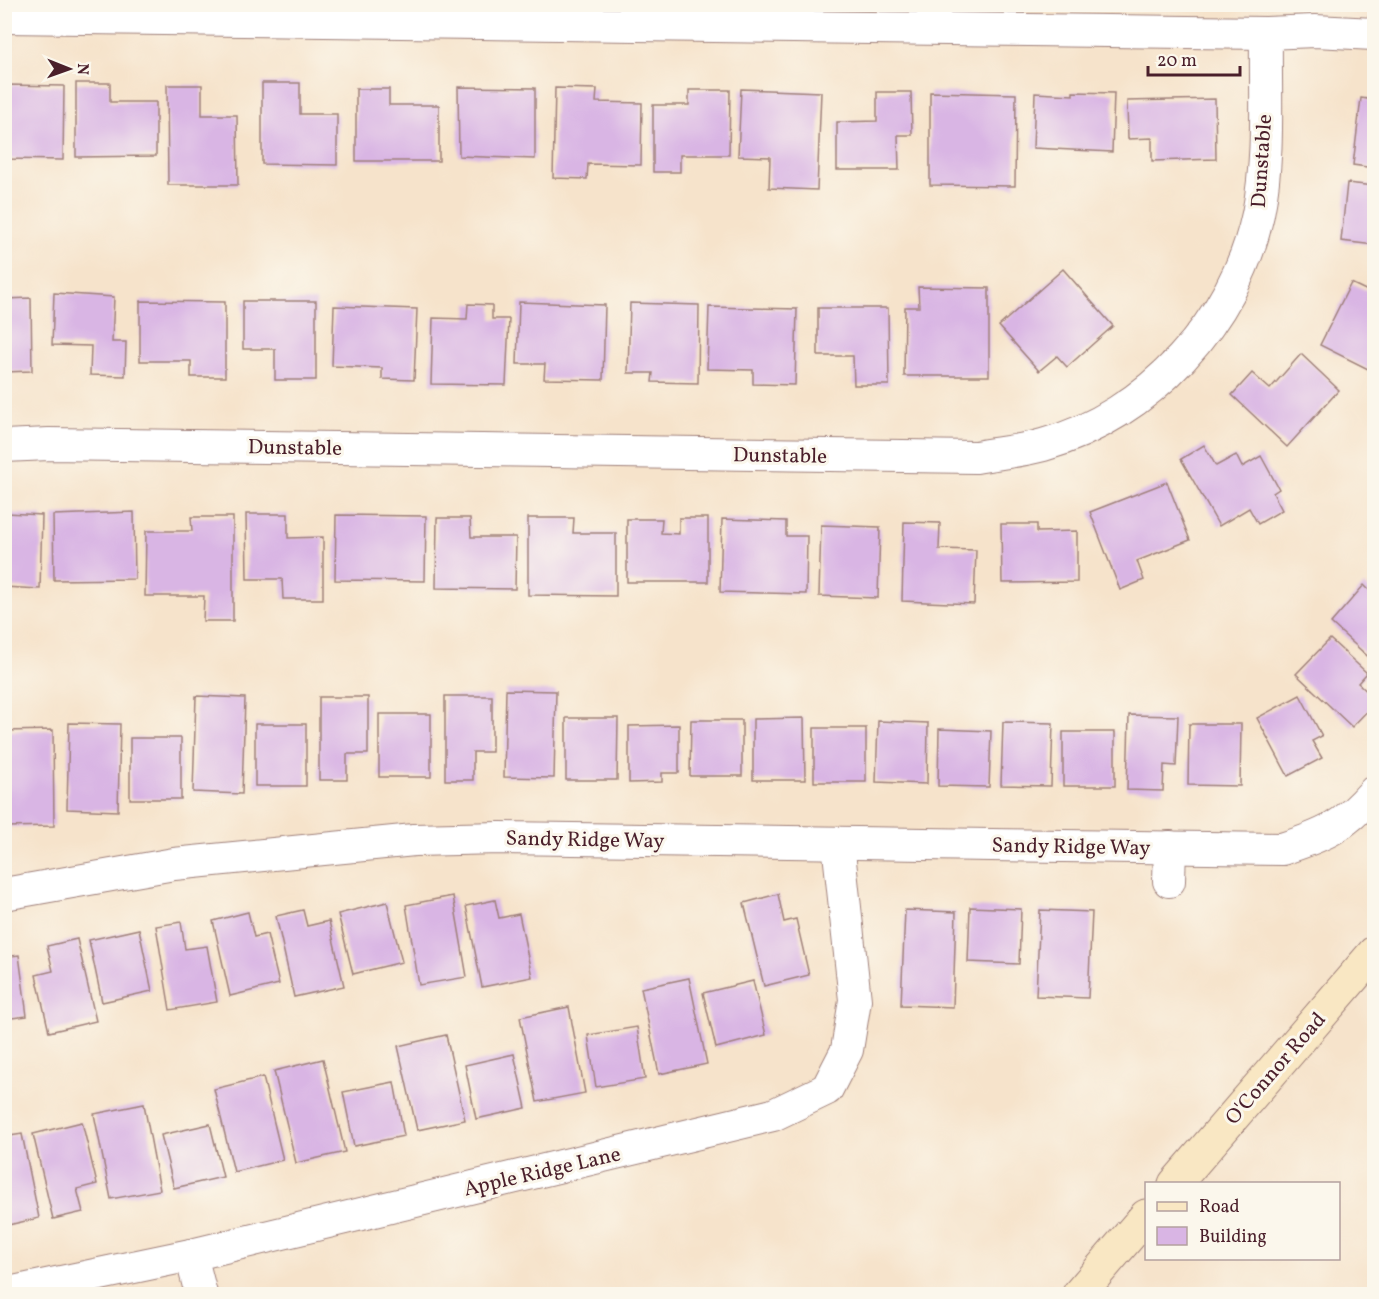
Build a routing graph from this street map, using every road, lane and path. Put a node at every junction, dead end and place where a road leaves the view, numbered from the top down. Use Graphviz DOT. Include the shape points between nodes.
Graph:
graph roads {
  1 [pos="4,17"];
  2 [pos="1266,33"];
  3 [pos="1374,34"];
  4 [pos="4,446"];
  5 [pos="1374,792"];
  6 [pos="838,843"];
  7 [pos="1170,847"];
  8 [pos="1169,881"];
  9 [pos="4,894"];
  10 [pos="1374,953"];
  11 [pos="1177,1182"];
  12 [pos="1145,1217"];
  13 [pos="191,1255"];
  14 [pos="4,1294"];
  15 [pos="201,1294"];
  16 [pos="1078,1294"];
  1 -- 2 [label="street"];
  2 -- 3 [label="street"];
  2 -- 4 [label="street, Dunstable" via="1265,150 1258,215 1245,256 1222,305 1204,332 1161,380 1106,419 1043,445 976,458"];
  5 -- 7 [label="street, Sandy Ridge Way" via="1355,814 1323,836 1282,849"];
  6 -- 7 [label="street, Sandy Ridge Way"];
  6 -- 9 [label="street, Sandy Ridge Way" via="414,840 174,864"];
  6 -- 13 [label="street, Apple Ridge Lane" via="855,1000 847,1050 827,1089 773,1115"];
  7 -- 8 [label="street, Sandy Ridge Way"];
  10 -- 11 [label="main road, O'Connor Road"];
  12 -- 16 [label="main road"];
  13 -- 14 [label="street, Apple Ridge Lane"];
  13 -- 15 [label="street"];
}
